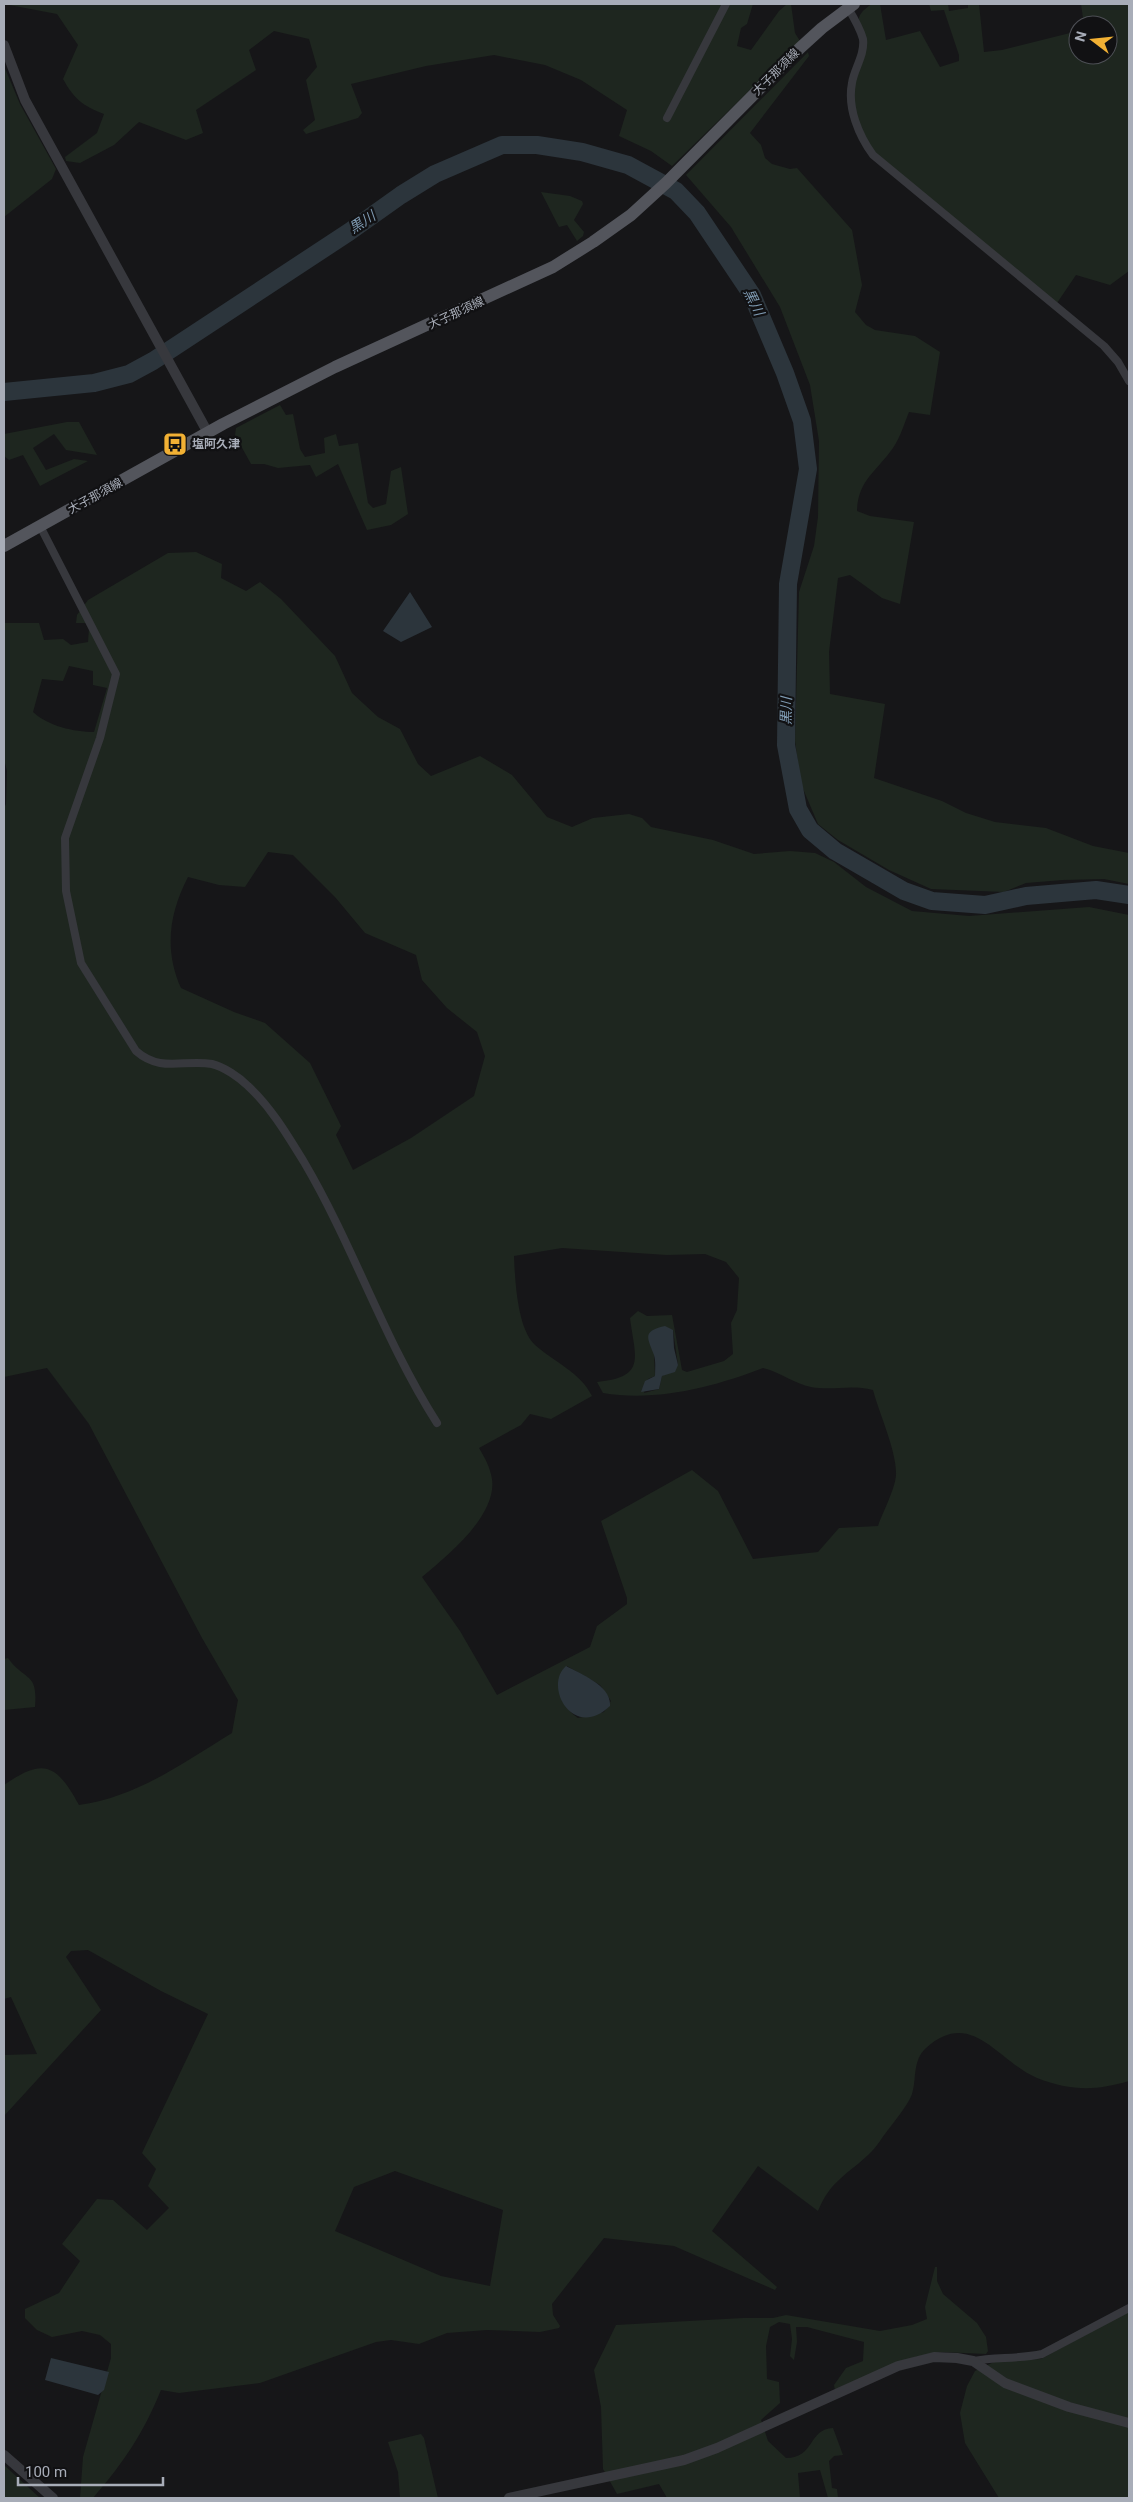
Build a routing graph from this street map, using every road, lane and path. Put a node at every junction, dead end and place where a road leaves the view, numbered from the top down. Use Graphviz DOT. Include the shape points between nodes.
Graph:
graph roads {
  1 [pos="726,4"];
  2 [pos="851,6"];
  3 [pos="4,45"];
  4 [pos="668,118"];
  5 [pos="1129,381"];
  6 [pos="208,432"];
  7 [pos="40,526"];
  8 [pos="4,546"];
  9 [pos="437,1423"];
  10 [pos="1129,2308"];
  11 [pos="973,2361"];
  12 [pos="1129,2423"];
  13 [pos="4,2454"];
  14 [pos="53,2498"];
  15 [pos="509,2498"];
  1 -- 4 [label="street"];
  2 -- 5 [label="street" via="863,40 850,97 862,140 873,155 1104,346"];
  2 -- 6 [label="main road, 大子那須線" via="800,48 631,215 594,242 552,267 335,367"];
  3 -- 6 [label="street" via="25,100"];
  6 -- 7 [label="main road, 大子那須線"];
  7 -- 8 [label="main road, 大子那須線"];
  7 -- 9 [label="street" via="116,674 100,738 65,838 66,891 81,963 143,1057 163,1064 212,1064 247,1085 272,1113 335,1216 389,1338"];
  10 -- 11 [label="street" via="1042,2354"];
  11 -- 12 [label="street" via="1005,2383"];
  11 -- 15 [label="street" via="946,2357 898,2366 684,2460"];
  13 -- 14 [label="street"];
}
